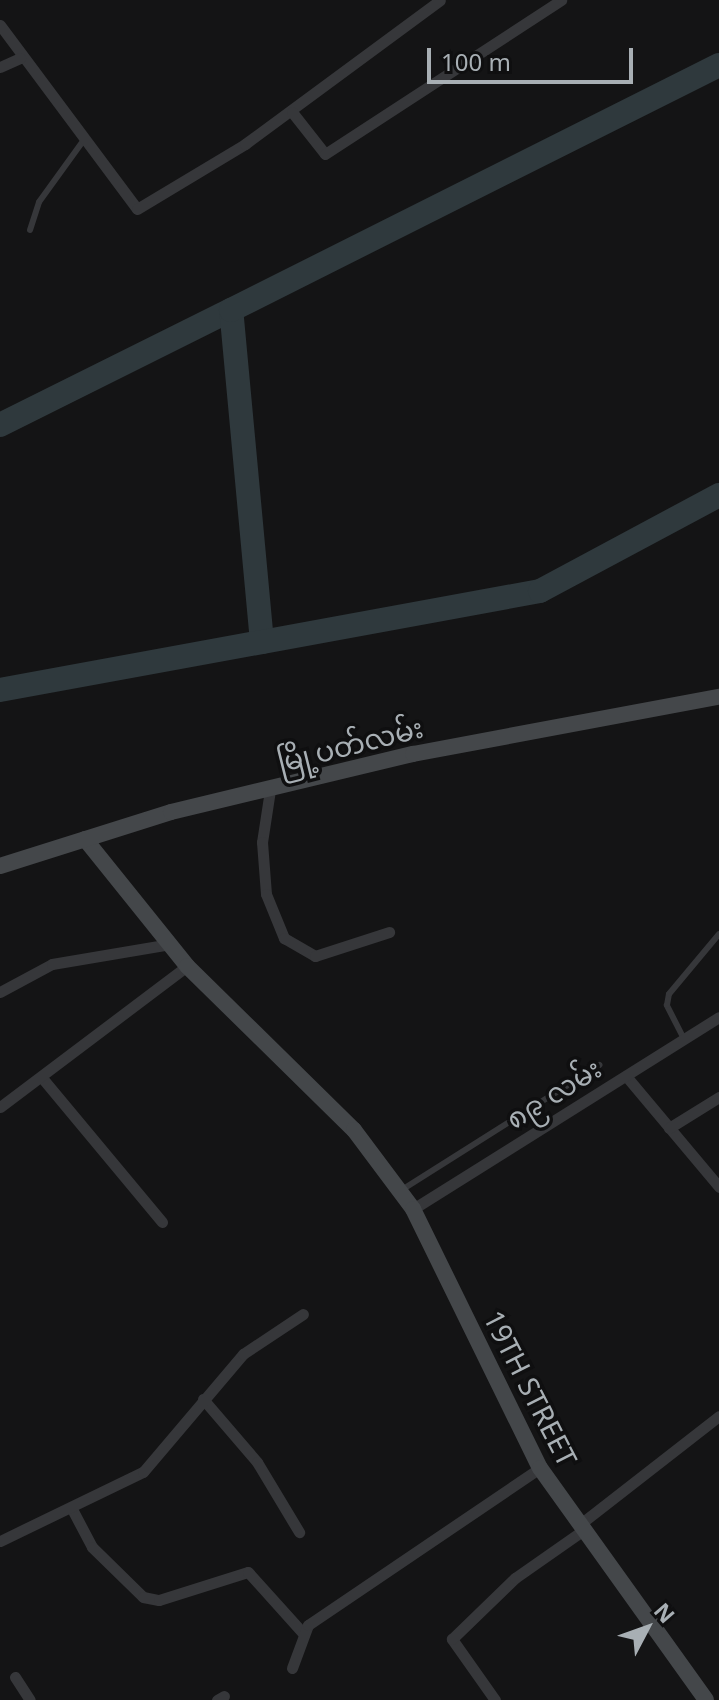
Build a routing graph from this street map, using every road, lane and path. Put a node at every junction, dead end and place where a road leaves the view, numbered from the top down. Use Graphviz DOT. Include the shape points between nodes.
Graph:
graph roads {
  1 [pos="440,0"];
  2 [pos="561,0"];
  3 [pos="0,25"];
  4 [pos="20,58"];
  5 [pos="0,67"];
  6 [pos="292,112"];
  7 [pos="83,141"];
  8 [pos="30,230"];
  9 [pos="719,697"];
  10 [pos="270,790"];
  11 [pos="85,839"];
  12 [pos="0,866"];
  13 [pos="389,932"];
  14 [pos="719,934"];
  15 [pos="170,944"];
  16 [pos="187,966"];
  17 [pos="0,992"];
  18 [pos="719,1017"];
  19 [pos="684,1039"];
  20 [pos="599,1065"];
  21 [pos="626,1076"];
  22 [pos="43,1079"];
  23 [pos="719,1097"];
  24 [pos="0,1107"];
  25 [pos="669,1128"];
  26 [pos="719,1187"];
  27 [pos="400,1191"];
  28 [pos="413,1209"];
  29 [pos="162,1222"];
  30 [pos="303,1314"];
  31 [pos="203,1399"];
  32 [pos="719,1416"];
  33 [pos="540,1468"];
  34 [pos="72,1509"];
  35 [pos="580,1528"];
  36 [pos="299,1532"];
  37 [pos="0,1541"];
  38 [pos="302,1632"];
  39 [pos="292,1668"];
  40 [pos="15,1677"];
  41 [pos="30,1700"];
  42 [pos="495,1700"];
  43 [pos="706,1700"];
  1 -- 6 [label="street"];
  2 -- 6 [label="street" via="325,154"];
  3 -- 4 [label="street"];
  4 -- 5 [label="street"];
  4 -- 7 [label="street"];
  6 -- 7 [label="street" via="137,209"];
  7 -- 8 [label="lane" via="39,202"];
  9 -- 10 [label="street, မြို့ပတ်လမ်း" via="413,754"];
  10 -- 11 [label="street, မြို့ပတ်လမ်း"];
  10 -- 13 [label="street" via="262,842 266,894 284,938 298,953 315,956"];
  11 -- 12 [label="street, မြို့ပတ်လမ်း"];
  11 -- 15 [label="street, 19TH STREET"];
  14 -- 19 [label="lane" via="669,994 667,1005"];
  15 -- 16 [label="street, 19TH STREET"];
  15 -- 17 [label="street" via="52,964"];
  16 -- 22 [label="street"];
  16 -- 27 [label="street, 19TH STREET" via="354,1130"];
  18 -- 19 [label="street, ၈၉ လမ်း"];
  19 -- 21 [label="street, ၈၉ လမ်း"];
  20 -- 27 [label="lane"];
  21 -- 25 [label="street"];
  21 -- 28 [label="street, ၈၉ လမ်း"];
  22 -- 24 [label="street"];
  22 -- 29 [label="street"];
  23 -- 25 [label="street"];
  25 -- 26 [label="street"];
  27 -- 28 [label="street, 19TH STREET"];
  28 -- 33 [label="street, 19TH STREET"];
  30 -- 31 [label="street" via="243,1354"];
  31 -- 34 [label="street" via="143,1472"];
  31 -- 36 [label="street" via="257,1462"];
  32 -- 35 [label="street"];
  33 -- 35 [label="street, 19TH STREET"];
  33 -- 38 [label="street"];
  34 -- 37 [label="street"];
  34 -- 38 [label="street" via="92,1547 143,1597 159,1600 248,1572"];
  35 -- 42 [label="street" via="515,1578 452,1639"];
  35 -- 43 [label="street, 19TH STREET"];
  38 -- 39 [label="street"];
  40 -- 41 [label="street"];
}
